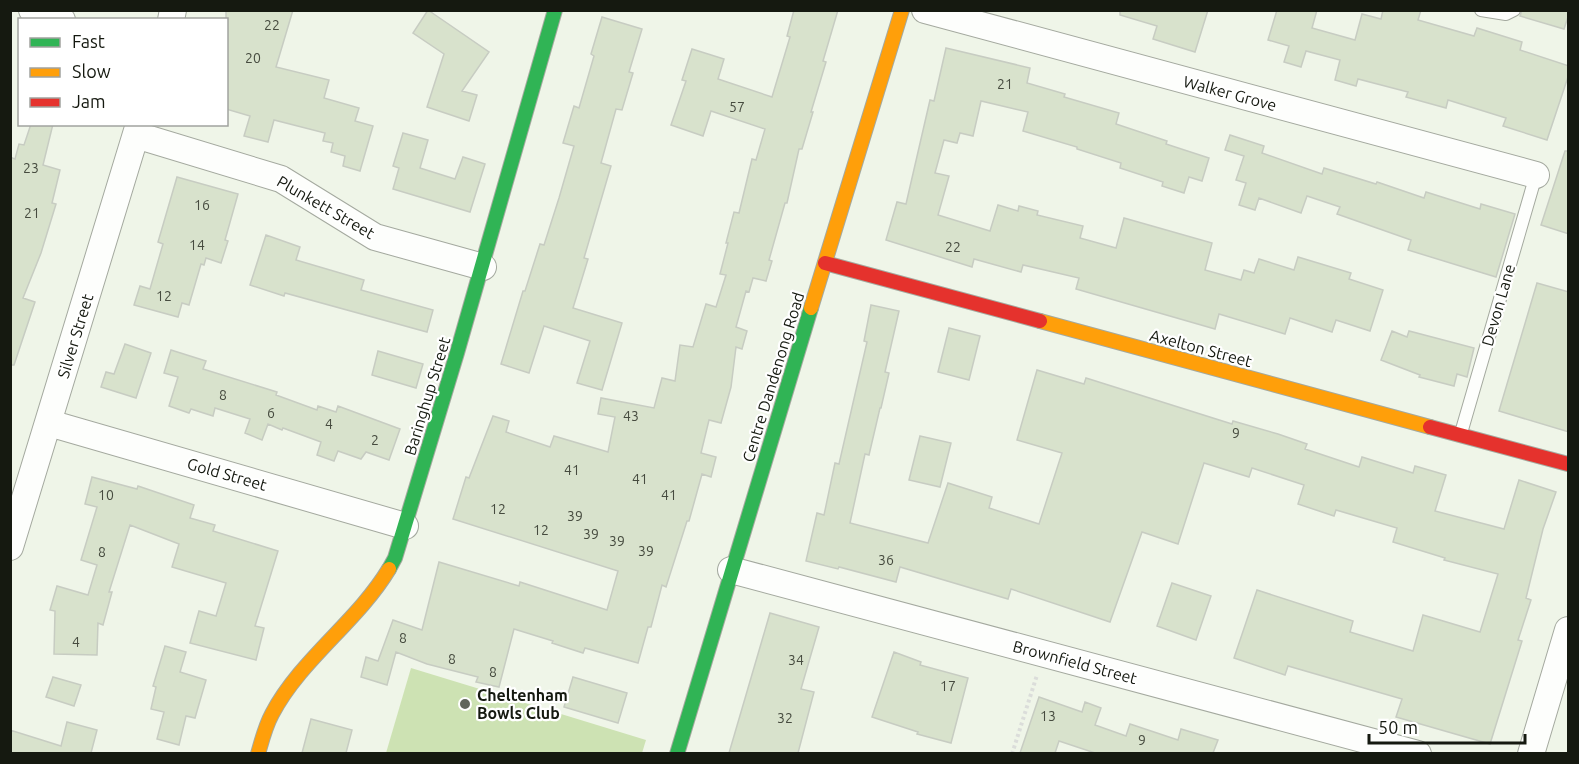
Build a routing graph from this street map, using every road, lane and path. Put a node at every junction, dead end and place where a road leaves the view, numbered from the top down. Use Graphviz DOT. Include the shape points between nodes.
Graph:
graph roads {
  1 [pos="32,10"];
  2 [pos="555,10"];
  3 [pos="902,10"];
  4 [pos="925,10"];
  5 [pos="1481,10"];
  6 [pos="1514,10"];
  7 [pos="56,18"];
  8 [pos="138,130"];
  9 [pos="1536,176"];
  10 [pos="825,263"];
  11 [pos="483,267"];
  12 [pos="49,423"];
  13 [pos="1460,435"];
  14 [pos="1569,464"];
  15 [pos="405,526"];
  16 [pos="10,547"];
  17 [pos="732,570"];
  18 [pos="1569,630"];
  19 [pos="1037,675"];
  20 [pos="258,753"];
  21 [pos="677,753"];
  22 [pos="1012,753"];
  23 [pos="1418,753"];
  24 [pos="1531,753"];
  1 -- 7 [label="street"];
  2 -- 11 [label="street, Baringhup Street"];
  3 -- 10 [label="street, Centre Dandenong Road"];
  4 -- 9 [label="street, Walker Grove"];
  5 -- 6 [label="lane" via="1506,14"];
  8 -- 11 [label="street, Plunkett Street" via="281,179 375,237"];
  8 -- 12 [label="street, Silver Street"];
  9 -- 13 [label="lane, Devon Lane"];
  10 -- 13 [label="street, Axelton Street"];
  10 -- 17 [label="street, Centre Dandenong Road"];
  11 -- 15 [label="street, Baringhup Street"];
  12 -- 15 [label="street, Gold Street"];
  12 -- 16 [label="street, Silver Street"];
  13 -- 14 [label="street, Axelton Street"];
  15 -- 20 [label="street, Baringhup Street" via="395,558 383,578 273,711"];
  17 -- 21 [label="street, Centre Dandenong Road"];
  17 -- 23 [label="street, Brownfield Street"];
  18 -- 24 [label="street"];
  19 -- 22 [label="path"];
}
